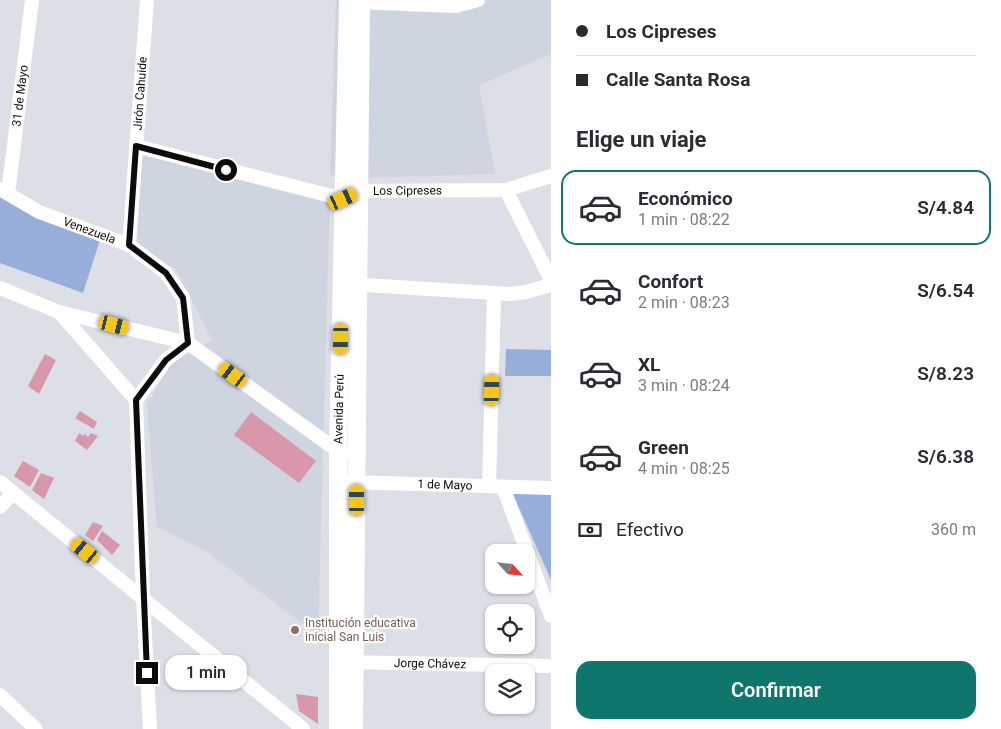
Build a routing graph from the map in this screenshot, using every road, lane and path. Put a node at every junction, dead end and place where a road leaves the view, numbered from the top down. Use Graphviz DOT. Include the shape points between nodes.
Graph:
graph roads {
  1 [pos="32,0"];
  2 [pos="147,0"];
  3 [pos="478,0"];
  4 [pos="354,1"];
  5 [pos="136,146"];
  6 [pos="551,176"];
  7 [pos="506,190"];
  8 [pos="4,191"];
  9 [pos="359,192"];
  10 [pos="343,199"];
  11 [pos="129,245"];
  12 [pos="551,280"];
  13 [pos="350,284"];
  14 [pos="551,285"];
  15 [pos="0,288"];
  16 [pos="494,293"];
  17 [pos="59,312"];
  18 [pos="188,343"];
  19 [pos="136,400"];
  20 [pos="338,451"];
  21 [pos="357,454"];
  22 [pos="0,482"];
  23 [pos="338,482"];
  24 [pos="357,482"];
  25 [pos="496,486"];
  26 [pos="551,488"];
  27 [pos="13,493"];
  28 [pos="0,507"];
  29 [pos="143,598"];
  30 [pos="551,616"];
  31 [pos="347,662"];
  32 [pos="551,666"];
  33 [pos="0,695"];
  34 [pos="36,729"];
  35 [pos="150,729"];
  36 [pos="303,729"];
  37 [pos="338,729"];
  38 [pos="354,729"];
  1 -- 8 [label="street, 31 de Mayo"];
  2 -- 5 [label="street, Jirón Cahuide"];
  3 -- 4 [label="street" via="456,6"];
  4 -- 9 [label="main road, Avenida Perú"];
  4 -- 10 [label="main road, Avenida Perú"];
  5 -- 10 [label="street"];
  5 -- 11 [label="street, Jirón Cahuide"];
  6 -- 7 [label="street, Los Cipreses"];
  7 -- 9 [label="street, Los Cipreses"];
  7 -- 12 [label="street"];
  8 -- 11 [label="street, Venezuela" via="38,212"];
  9 -- 10 [label="street, Los Cipreses"];
  9 -- 13 [label="main road, Avenida Perú"];
  10 -- 13 [label="main road, Avenida Perú"];
  11 -- 18 [label="street, Venezuela" via="166,273 183,298"];
  13 -- 16 [label="street"];
  13 -- 20 [label="main road, Avenida Perú"];
  13 -- 21 [label="main road, Avenida Perú"];
  14 -- 16 [label="street" via="526,292"];
  15 -- 17 [label="street"];
  16 -- 25 [label="street"];
  17 -- 18 [label="street"];
  17 -- 19 [label="street"];
  18 -- 19 [label="street" via="166,360"];
  18 -- 20 [label="street"];
  19 -- 29 [label="street"];
  20 -- 21 [label="street"];
  20 -- 23 [label="main road, Avenida Perú"];
  21 -- 24 [label="main road, Avenida Perú"];
  22 -- 27 [label="street"];
  23 -- 24 [label="street, 1 de Mayo"];
  23 -- 31 [label="main road, Avenida Perú"];
  24 -- 25 [label="street, 1 de Mayo"];
  24 -- 31 [label="main road, Avenida Perú"];
  25 -- 26 [label="street, 1 de Mayo"];
  25 -- 30 [label="street"];
  27 -- 28 [label="street"];
  27 -- 29 [label="street"];
  29 -- 35 [label="street"];
  29 -- 36 [label="street"];
  31 -- 32 [label="street, Jorge Chávez"];
  31 -- 37 [label="main road, Avenida Perú"];
  31 -- 38 [label="main road, Avenida Perú"];
  33 -- 34 [label="street"];
}
